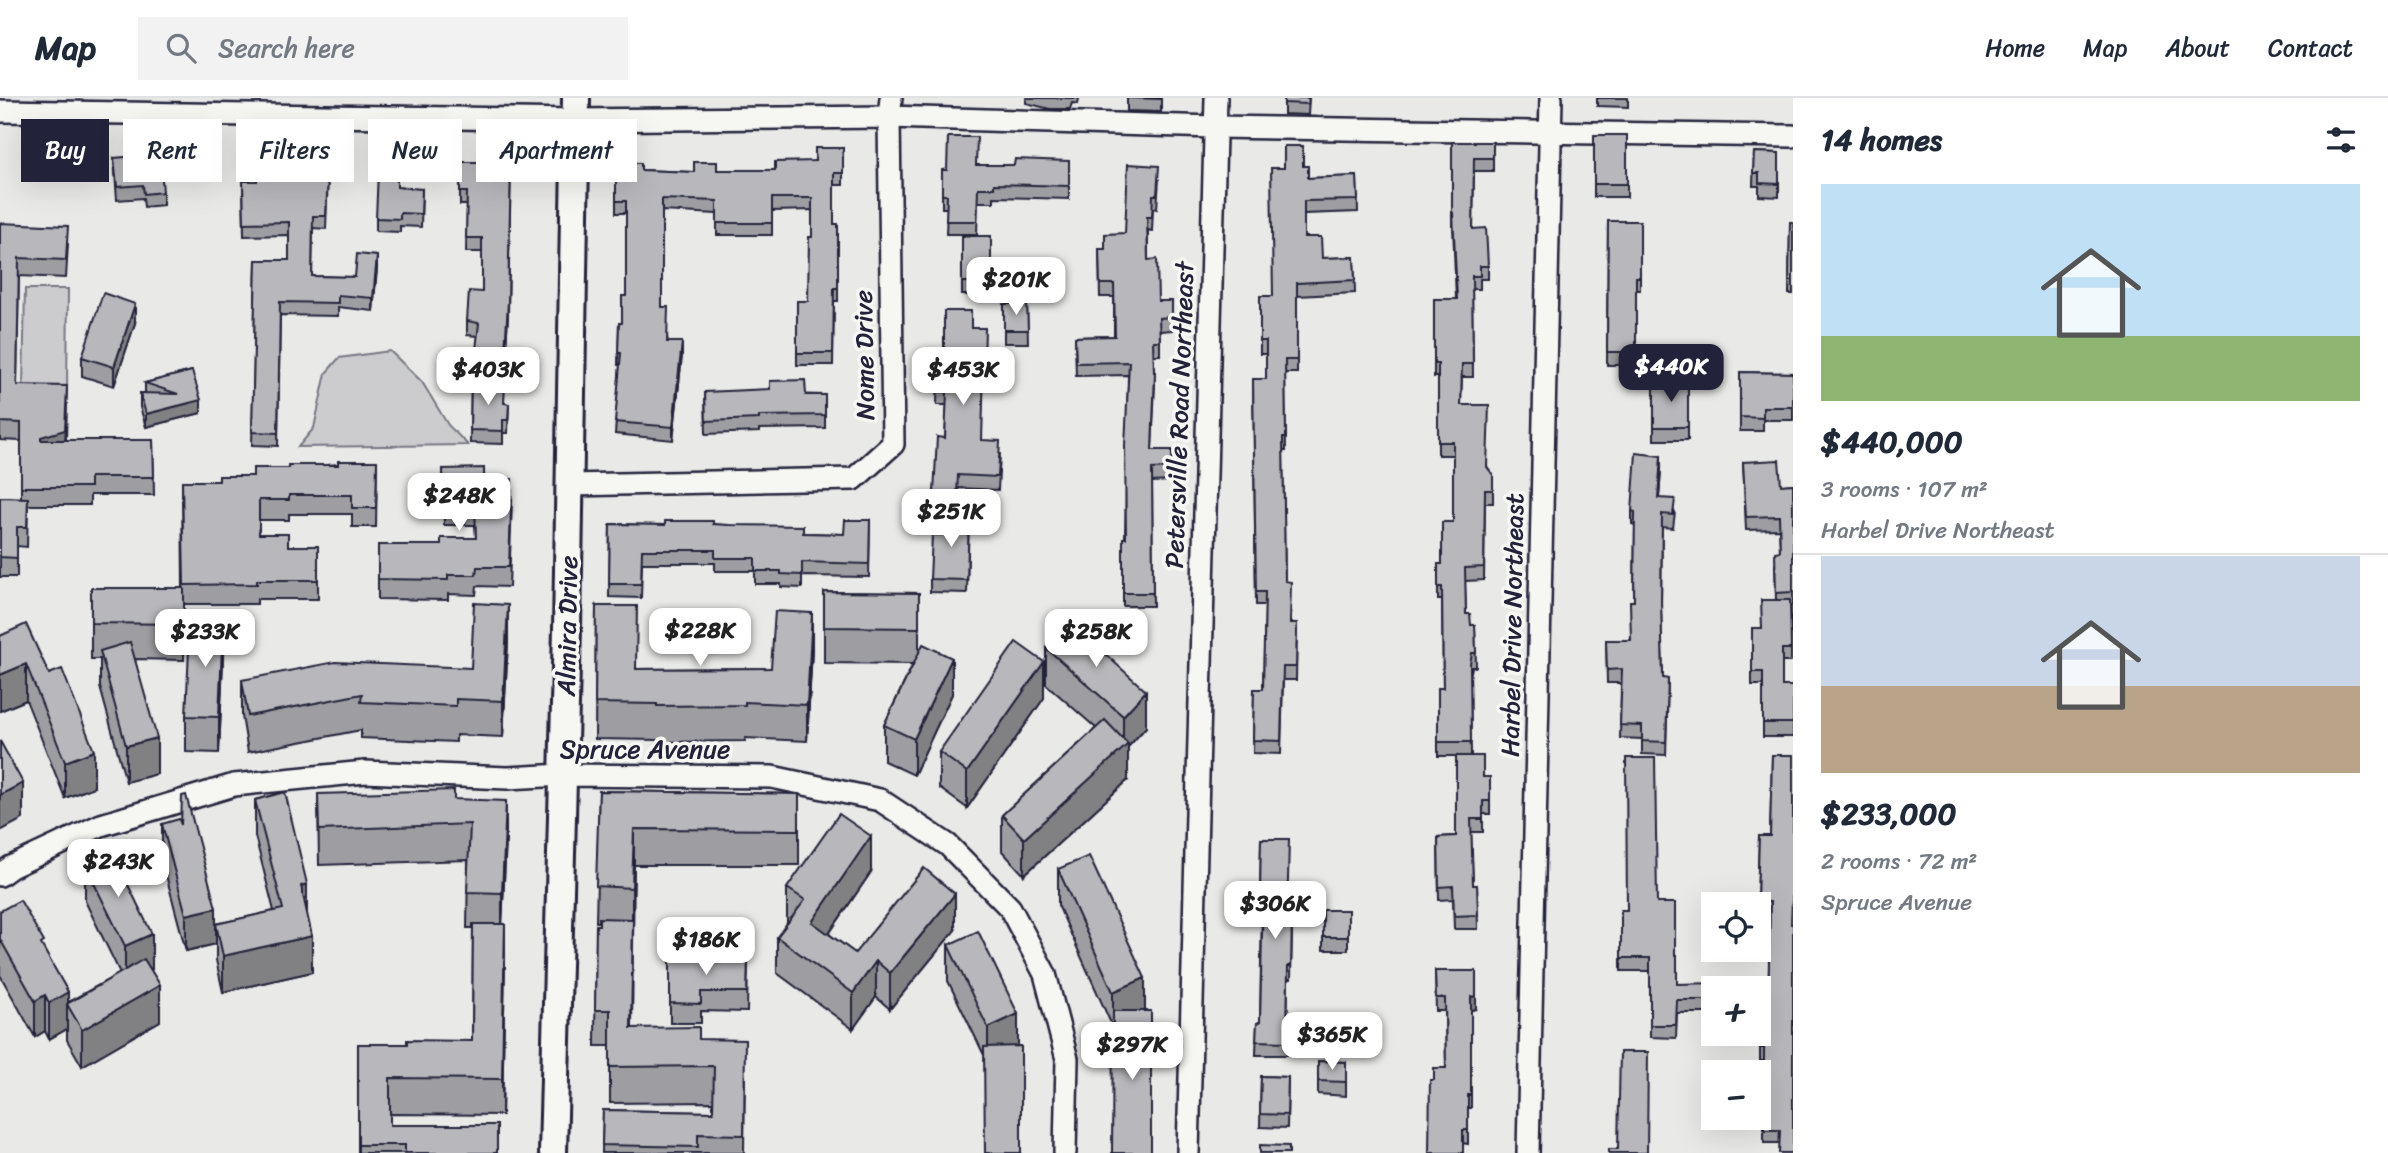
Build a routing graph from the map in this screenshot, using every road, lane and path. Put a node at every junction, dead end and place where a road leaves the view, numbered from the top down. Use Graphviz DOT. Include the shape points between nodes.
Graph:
graph roads {
  1 [pos="1216,98"];
  2 [pos="1551,98"];
  3 [pos="890,108"];
  4 [pos="575,109"];
  5 [pos="0,111"];
  6 [pos="1215,127"];
  7 [pos="1550,132"];
  8 [pos="1793,136"];
  9 [pos="570,485"];
  10 [pos="563,775"];
  11 [pos="0,875"];
  12 [pos="553,1153"];
  13 [pos="1066,1153"];
  14 [pos="1188,1153"];
  15 [pos="1528,1153"];
  1 -- 6 [label="street, Petersville Road Northeast"];
  2 -- 7 [label="street, Harbel Drive Northeast"];
  3 -- 4 [label="street"];
  3 -- 6 [label="street"];
  3 -- 9 [label="street, Nome Drive" via="893,444 854,478"];
  4 -- 5 [label="street"];
  4 -- 9 [label="street, Almira Drive"];
  6 -- 7 [label="street"];
  6 -- 14 [label="street, Petersville Road Northeast"];
  7 -- 8 [label="street"];
  7 -- 15 [label="street, Harbel Drive Northeast"];
  9 -- 10 [label="street, Almira Drive"];
  10 -- 11 [label="street, Spruce Avenue" via="507,778 365,772 234,785 101,824"];
  10 -- 12 [label="street, Almira Drive"];
  10 -- 13 [label="street, Spruce Avenue" via="772,777 880,800 948,845 1010,908 1045,974 1067,1059"];
}
